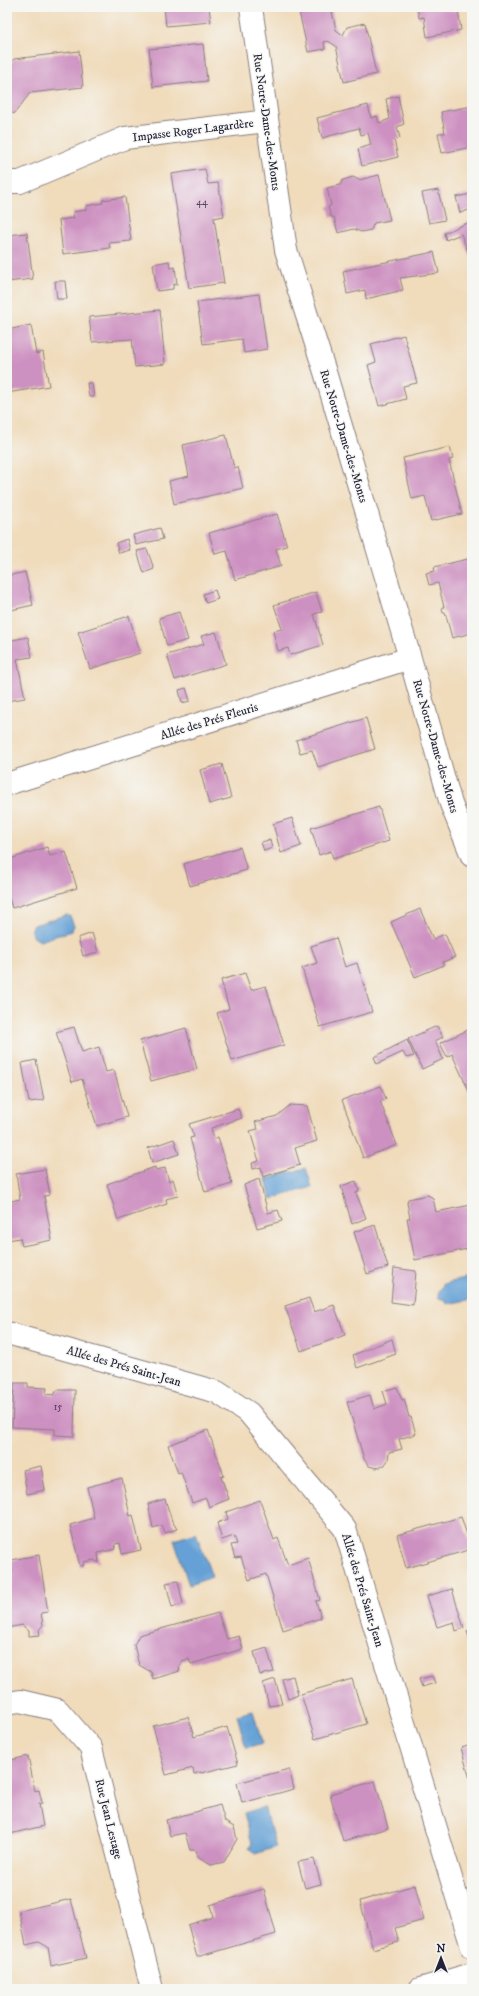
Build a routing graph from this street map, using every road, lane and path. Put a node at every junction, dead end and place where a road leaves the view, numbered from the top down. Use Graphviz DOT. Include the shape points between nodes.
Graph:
graph roads {
  1 [pos="251,7"];
  2 [pos="267,121"];
  3 [pos="7,182"];
  4 [pos="410,658"];
  5 [pos="7,784"];
  6 [pos="472,856"];
  7 [pos="7,1333"];
  8 [pos="7,1703"];
  9 [pos="472,1947"];
  10 [pos="472,1974"];
  11 [pos="152,1989"];
  12 [pos="420,1989"];
  1 -- 2 [label="street, Rue Notre-Dame-des-Monts"];
  2 -- 3 [label="street, Impasse Roger Lagardère" via="125,138 20,182"];
  2 -- 4 [label="street, Rue Notre-Dame-des-Monts" via="286,250"];
  4 -- 5 [label="street, Allée des Prés Fleuris"];
  4 -- 6 [label="street, Rue Notre-Dame-des-Monts" via="451,804"];
  7 -- 9 [label="street, Allée des Prés Saint-Jean" via="217,1392 249,1413 345,1529"];
  8 -- 11 [label="street, Rue Jean Lestage" via="20,1701 58,1710 91,1748"];
  10 -- 12 [label="street"];
}
